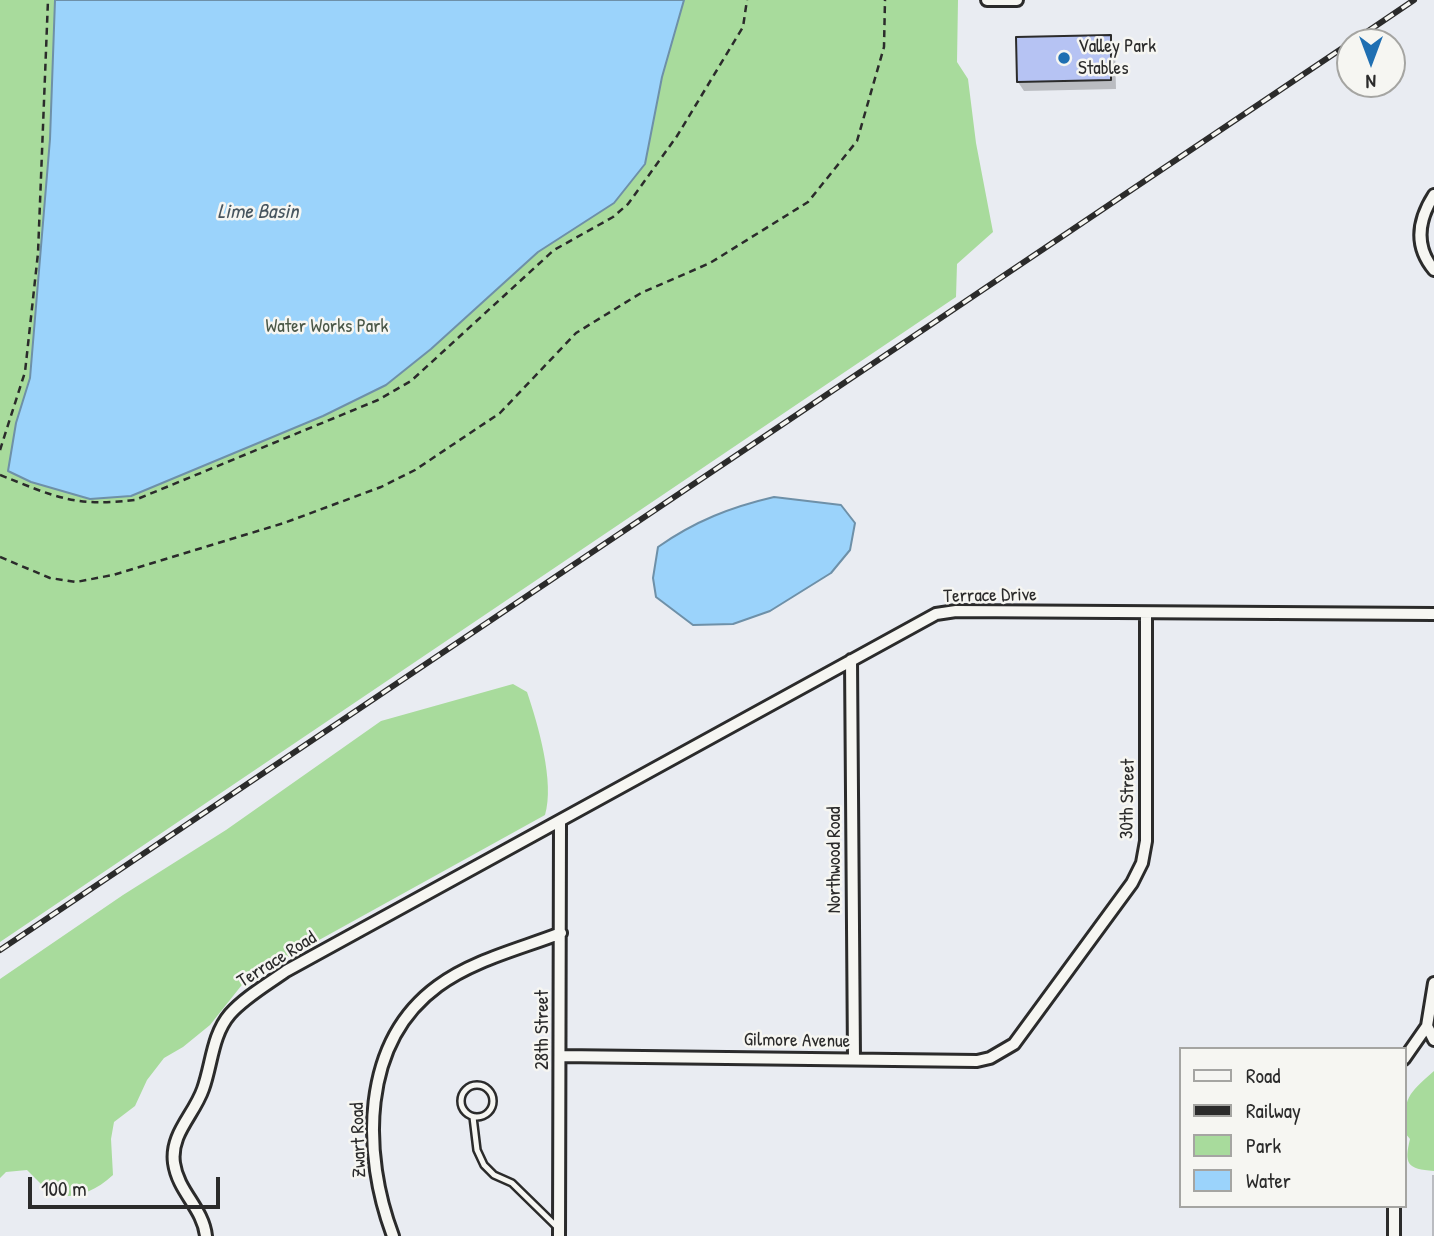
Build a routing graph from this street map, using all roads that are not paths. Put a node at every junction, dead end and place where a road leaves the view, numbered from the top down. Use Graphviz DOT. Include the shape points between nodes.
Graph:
graph roads {
  1 [pos="988,0"];
  2 [pos="1017,0"];
  3 [pos="1434,195"];
  4 [pos="1434,270"];
  5 [pos="1146,613"];
  6 [pos="1434,614"];
  7 [pos="851,660"];
  8 [pos="559,823"];
  9 [pos="561,933"];
  10 [pos="1434,983"];
  11 [pos="1427,1026"];
  12 [pos="1025,1032"];
  13 [pos="1434,1040"];
  14 [pos="560,1056"];
  15 [pos="1406,1056"];
  16 [pos="853,1059"];
  17 [pos="473,1117"];
  18 [pos="1394,1208"];
  19 [pos="559,1232"];
  20 [pos="206,1236"];
  21 [pos="393,1236"];
  22 [pos="1394,1236"];
  1 -- 2 [label="street"];
  3 -- 4 [label="street" via="1423,215 1420,241"];
  5 -- 6 [label="street, Terrace Drive"];
  5 -- 7 [label="street, Terrace Drive" via="936,614"];
  5 -- 12 [label="street, 30th Street" via="1146,841 1142,863"];
  7 -- 8 [label="street, Terrace Drive"];
  7 -- 16 [label="street, Northwood Road"];
  8 -- 9 [label="street, 28th Street"];
  8 -- 20 [label="street, Terrace Road" via="286,971 229,1014 217,1035 203,1090 174,1148 178,1181 200,1214"];
  9 -- 14 [label="street, 28th Street"];
  9 -- 21 [label="street, Zwart Road" via="440,984 405,1019 388,1047 377,1079 373,1132 380,1193"];
  10 -- 11 [label="street"];
  11 -- 13 [label="street"];
  11 -- 15 [label="street"];
  12 -- 16 [label="street, Gilmore Avenue" via="1003,1052 977,1061"];
  14 -- 16 [label="street, Gilmore Avenue"];
  14 -- 19 [label="street, 28th Street"];
  17 -- 17 [label="lane" via="463,1109 461,1099 468,1088 481,1086 491,1095 492,1106 486,1115"];
  17 -- 19 [label="lane" via="484,1165 512,1182"];
  18 -- 22 [label="street"];
}
